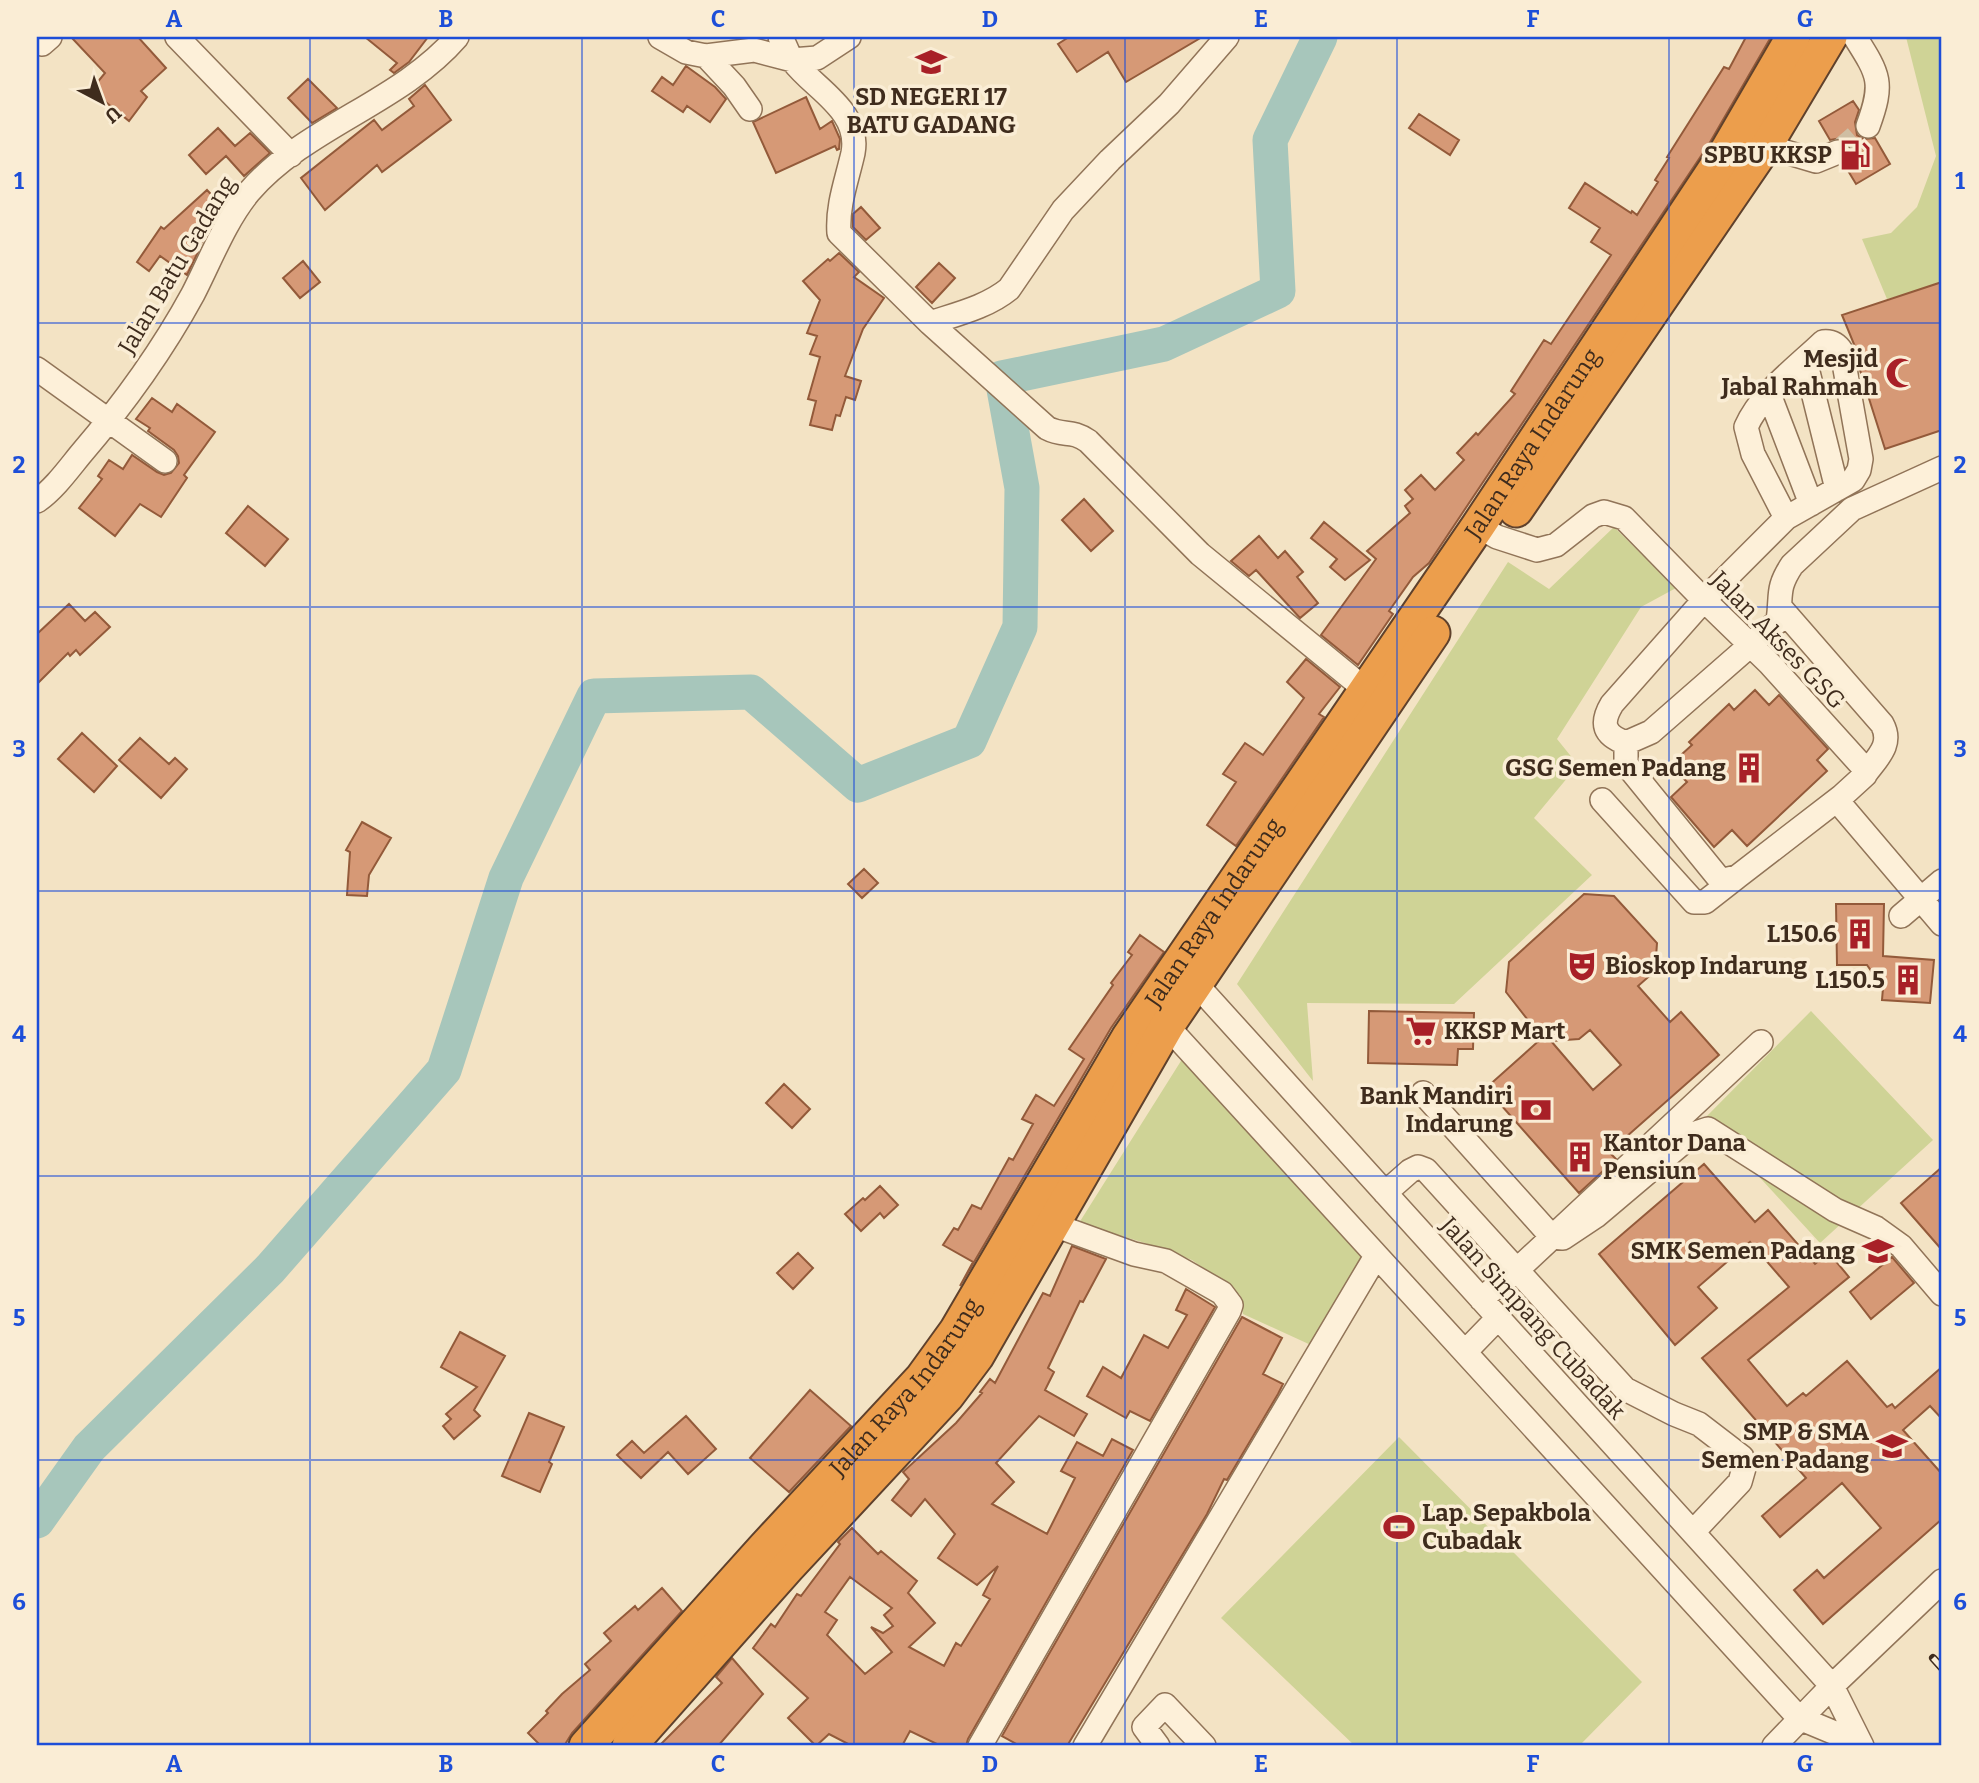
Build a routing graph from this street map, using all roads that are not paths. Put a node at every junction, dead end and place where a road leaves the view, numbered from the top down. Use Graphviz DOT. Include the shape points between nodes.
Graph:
graph roads {
  1 [pos="177,37"];
  2 [pos="457,37"];
  3 [pos="660,37"];
  4 [pos="780,37"];
  5 [pos="849,37"];
  6 [pos="1227,37"];
  7 [pos="1793,37"];
  8 [pos="1830,37"];
  9 [pos="1855,37"];
  10 [pos="706,56"];
  11 [pos="792,60"];
  12 [pos="750,109"];
  13 [pos="1868,126"];
  14 [pos="1765,146"];
  15 [pos="1838,152"];
  16 [pos="291,155"];
  17 [pos="930,323"];
  18 [pos="1805,360"];
  19 [pos="37,369"];
  20 [pos="1769,394"];
  21 [pos="109,421"];
  22 [pos="165,461"];
  23 [pos="1942,468"];
  24 [pos="1838,489"];
  25 [pos="37,501"];
  26 [pos="1811,504"];
  27 [pos="1786,518"];
  28 [pos="1487,532"];
  29 [pos="1703,600"];
  30 [pos="1780,607"];
  31 [pos="1751,646"];
  32 [pos="1366,690"];
  33 [pos="1626,743"];
  34 [pos="1866,773"];
  35 [pos="1842,796"];
  36 [pos="1602,800"];
  37 [pos="1737,877"];
  38 [pos="1942,881"];
  39 [pos="1920,899"];
  40 [pos="1901,916"];
  41 [pos="1942,924"];
  42 [pos="1186,974"];
  43 [pos="1161,1011"];
  44 [pos="1761,1042"];
  45 [pos="1423,1093"];
  46 [pos="1385,1193"];
  47 [pos="1069,1230"];
  48 [pos="1552,1237"];
  49 [pos="1376,1256"];
  50 [pos="1517,1270"];
  51 [pos="1942,1294"];
  52 [pos="1481,1300"];
  53 [pos="1498,1318"];
  54 [pos="1465,1352"];
  55 [pos="1693,1532"];
  56 [pos="776,1558"];
  57 [pos="1942,1581"];
  58 [pos="1832,1686"];
  59 [pos="1799,1718"];
  60 [pos="1860,1745"];
  61 [pos="586,1746"];
  62 [pos="629,1746"];
  63 [pos="980,1746"];
  64 [pos="1086,1746"];
  65 [pos="1158,1746"];
  66 [pos="1204,1746"];
  67 [pos="1773,1746"];
  1 -- 16 [label="street"];
  2 -- 16 [label="street, Jalan Batu Gadang" via="408,80"];
  3 -- 10 [label="street" via="686,52"];
  4 -- 11 [label="street"];
  5 -- 11 [label="street" via="817,58"];
  6 -- 17 [label="street" via="1063,210 1009,289 980,306"];
  7 -- 28 [label="highway, Jalan Raya Indarung" via="1725,154"];
  8 -- 14 [label="highway, Jalan Raya Indarung"];
  9 -- 13 [label="street" via="1878,83"];
  10 -- 11 [label="street" via="754,50"];
  10 -- 12 [label="street"];
  11 -- 17 [label="street" via="838,106 853,131 854,150 839,209 839,233"];
  14 -- 15 [label="street" via="1816,161"];
  14 -- 28 [label="highway, Jalan Raya Indarung"];
  16 -- 21 [label="street, Jalan Batu Gadang" via="259,181 234,213 172,329"];
  17 -- 32 [label="street" via="1047,429 1078,434 1088,441 1200,554"];
  18 -- 20 [label="street"];
  18 -- 24 [label="street"];
  18 -- 24 [label="street" via="1824,342 1835,344 1842,352 1861,459 1853,480"];
  19 -- 21 [label="street"];
  20 -- 26 [label="street"];
  20 -- 27 [label="street" via="1750,418 1746,433"];
  21 -- 22 [label="street"];
  21 -- 25 [label="street, Jalan Batu Gadang"];
  23 -- 30 [label="street" via="1852,509 1792,565 1780,586"];
  24 -- 26 [label="street"];
  26 -- 27 [label="street"];
  27 -- 29 [label="street"];
  28 -- 29 [label="street, Jalan Akses GSG" via="1546,549 1593,516 1614,514 1624,518"];
  28 -- 32 [label="highway, Jalan Raya Indarung"];
  28 -- 42 [label="highway, Jalan Raya Indarung"];
  29 -- 31 [label="street, Jalan Akses GSG"];
  29 -- 33 [label="street" via="1604,716 1607,732"];
  30 -- 31 [label="street" via="1778,621"];
  30 -- 34 [label="street" via="1887,732 1885,747"];
  31 -- 33 [label="street" via="1651,732"];
  31 -- 34 [label="street, Jalan Akses GSG"];
  32 -- 42 [label="highway, Jalan Raya Indarung"];
  33 -- 37 [label="street" via="1626,764 1717,876 1724,880"];
  34 -- 35 [label="street"];
  35 -- 37 [label="street"];
  35 -- 39 [label="street" via="1841,807"];
  36 -- 37 [label="street" via="1694,902 1706,902"];
  38 -- 39 [label="street"];
  39 -- 40 [label="street"];
  39 -- 41 [label="street"];
  42 -- 43 [label="highway, Jalan Raya Indarung"];
  42 -- 46 [label="street, Jalan Simpang Cubadak"];
  43 -- 47 [label="highway, Jalan Raya Indarung"];
  43 -- 49 [label="street"];
  43 -- 56 [label="highway, Jalan Raya Indarung" via="1128,1038 938,1358"];
  44 -- 48 [label="street"];
  45 -- 48 [label="street"];
  46 -- 50 [label="street" via="1410,1171 1426,1170"];
  46 -- 52 [label="street, Jalan Simpang Cubadak"];
  47 -- 56 [label="highway, Jalan Raya Indarung" via="947,1396"];
  47 -- 63 [label="street" via="1166,1261 1222,1293 1231,1304"];
  48 -- 50 [label="street"];
  48 -- 51 [label="street" via="1563,1238 1596,1216 1693,1134 1708,1129 1835,1210 1877,1228 1901,1246"];
  49 -- 54 [label="street"];
  49 -- 64 [label="street"];
  50 -- 52 [label="street"];
  50 -- 55 [label="street" via="1625,1389 1699,1424 1742,1457 1740,1482"];
  52 -- 53 [label="street, Jalan Simpang Cubadak"];
  53 -- 54 [label="street"];
  53 -- 55 [label="street, Jalan Simpang Cubadak"];
  54 -- 59 [label="street"];
  55 -- 58 [label="street, Jalan Simpang Cubadak"];
  56 -- 61 [label="highway, Jalan Raya Indarung"];
  56 -- 62 [label="highway, Jalan Raya Indarung"];
  57 -- 58 [label="street"];
  58 -- 59 [label="street"];
  58 -- 60 [label="street, Jalan Simpang Cubadak"];
  59 -- 60 [label="street"];
  59 -- 67 [label="street"];
  65 -- 66 [label="street" via="1144,1727 1166,1705"];
}
